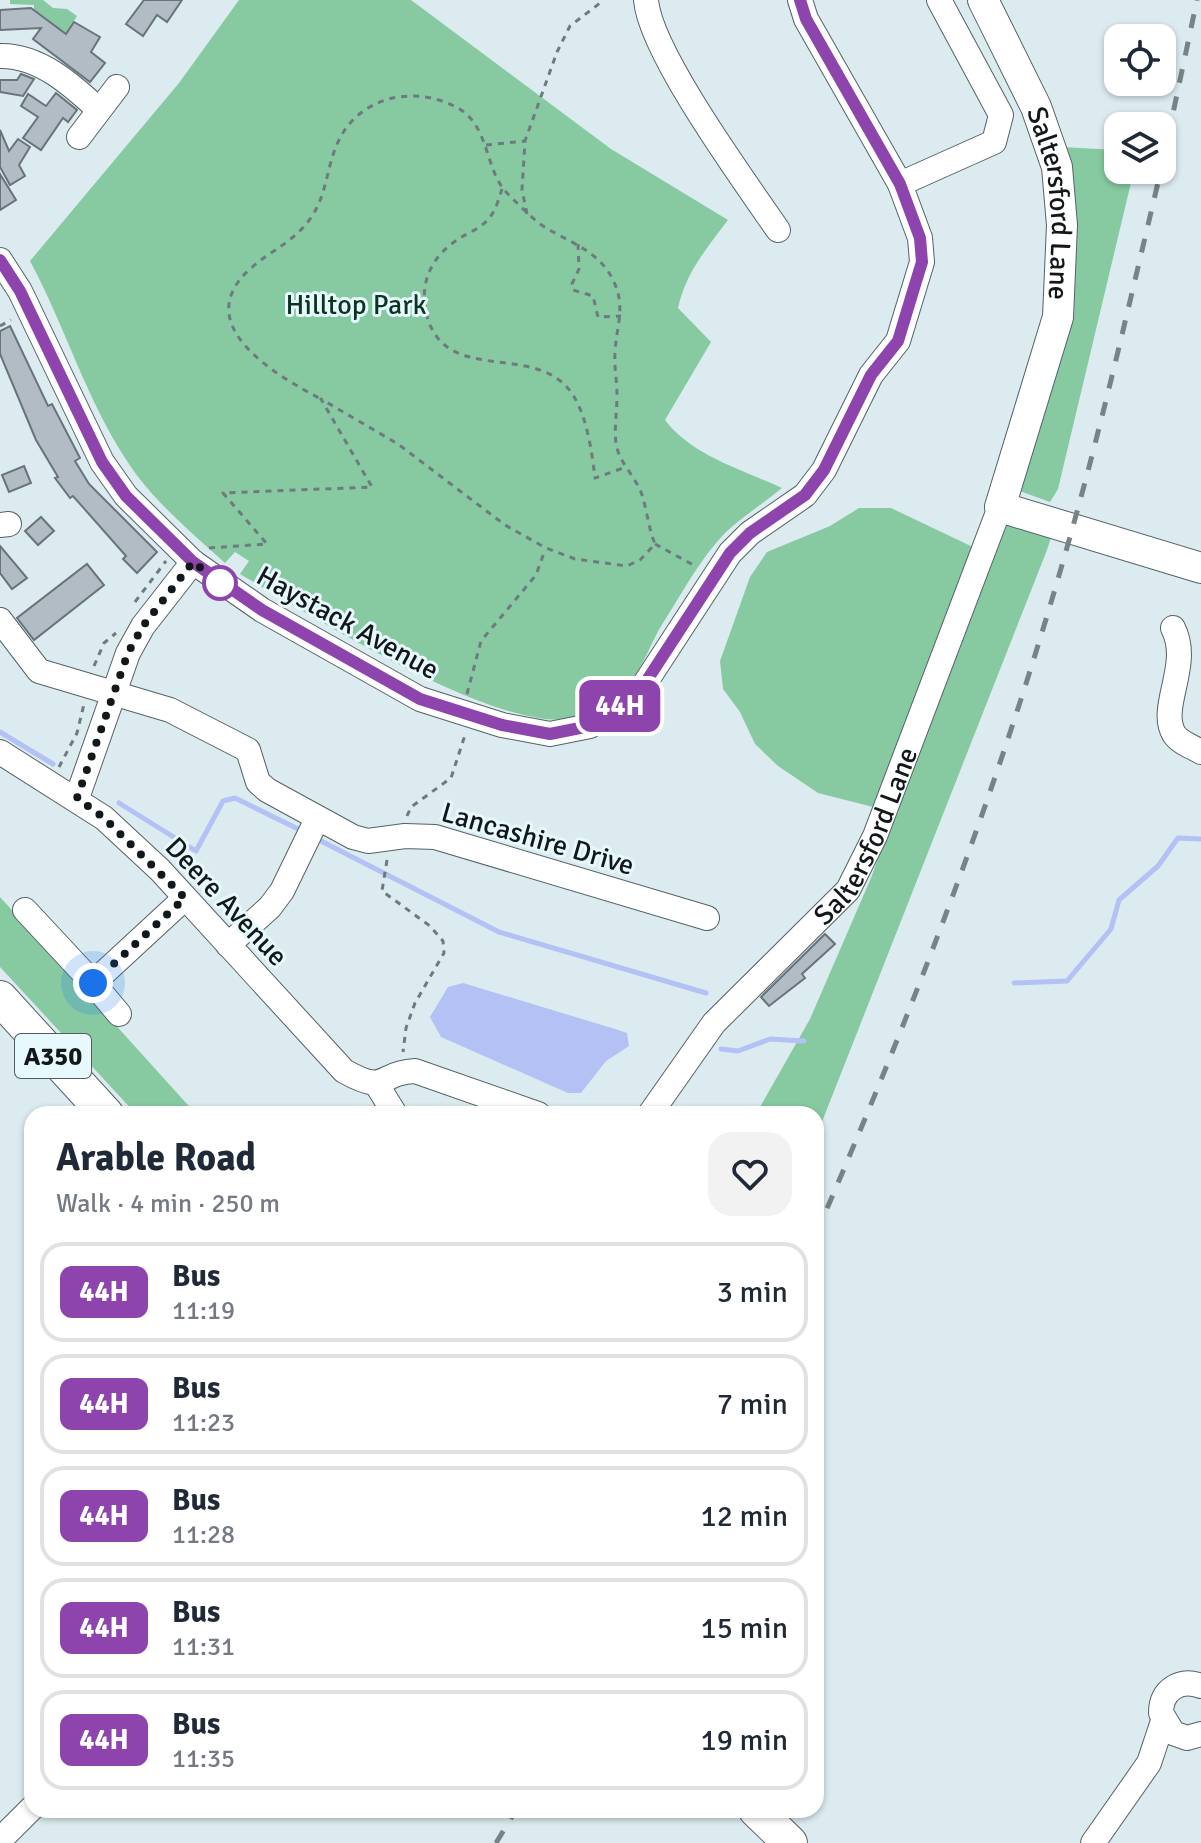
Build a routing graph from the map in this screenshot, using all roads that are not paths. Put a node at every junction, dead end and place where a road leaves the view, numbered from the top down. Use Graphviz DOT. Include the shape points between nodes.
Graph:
graph roads {
  1 [pos="646,0"];
  2 [pos="800,0"];
  3 [pos="939,0"];
  4 [pos="983,0"];
  5 [pos="0,56"];
  6 [pos="117,87"];
  7 [pos="99,110"];
  8 [pos="79,137"];
  9 [pos="900,184"];
  10 [pos="778,230"];
  11 [pos="0,260"];
  12 [pos="1000,507"];
  13 [pos="197,556"];
  14 [pos="1201,568"];
  15 [pos="0,620"];
  16 [pos="1173,628"];
  17 [pos="113,695"];
  18 [pos="0,752"];
  19 [pos="1201,752"];
  20 [pos="77,798"];
  21 [pos="317,819"];
  22 [pos="185,898"];
  23 [pos="25,910"];
  24 [pos="707,918"];
  25 [pos="228,945"];
  26 [pos="93,983"];
  27 [pos="0,998"];
  28 [pos="119,1014"];
  29 [pos="377,1085"];
  30 [pos="99,1106"];
  31 [pos="390,1106"];
  32 [pos="516,1106"];
  33 [pos="656,1106"];
  34 [pos="1197,1680"];
  35 [pos="1163,1721"];
  36 [pos="1194,1736"];
  37 [pos="1149,1763"];
  38 [pos="24,1816"];
  39 [pos="749,1818"];
  40 [pos="764,1818"];
  41 [pos="0,1840"];
  42 [pos="763,1843"];
  43 [pos="790,1843"];
  44 [pos="1093,1843"];
  1 -- 10 [label="street" via="648,16 672,64"];
  2 -- 9 [label="street, Haystack Avenue"];
  3 -- 9 [label="street" via="1001,115 998,131 994,142"];
  4 -- 12 [label="main road, Saltersford Lane" via="1036,107 1057,167 1062,225 1058,317"];
  5 -- 7 [label="street" via="38,65"];
  6 -- 7 [label="street"];
  7 -- 8 [label="street"];
  9 -- 13 [label="street, Haystack Avenue" via="920,238 922,262 898,341 871,375 824,470 805,495 750,533 714,573 638,694 590,726 550,734 420,699 262,610"];
  11 -- 13 [label="street, Haystack Avenue" via="102,462 126,496"];
  12 -- 14 [label="main road"];
  12 -- 33 [label="street, Saltersford Lane" via="875,836 848,890 714,1023"];
  13 -- 17 [label="street" via="143,626"];
  15 -- 17 [label="street, Lancashire Drive" via="39,671"];
  16 -- 19 [label="street" via="1182,650 1171,725 1175,736"];
  17 -- 20 [label="street"];
  17 -- 21 [label="street, Lancashire Drive" via="170,710 242,745 252,756 258,782"];
  18 -- 20 [label="street, Deere Avenue"];
  20 -- 22 [label="street, Deere Avenue"];
  21 -- 24 [label="street, Lancashire Drive" via="368,841 435,837"];
  21 -- 25 [label="street" via="282,891"];
  22 -- 25 [label="street, Deere Avenue"];
  22 -- 26 [label="street"];
  23 -- 26 [label="street"];
  25 -- 29 [label="street, Deere Avenue" via="344,1071"];
  26 -- 28 [label="street"];
  27 -- 30 [label="highway, A350"];
  29 -- 31 [label="street"];
  29 -- 32 [label="street" via="401,1071 433,1075"];
  34 -- 35 [label="street" via="1174,1686 1163,1698"];
  35 -- 36 [label="street" via="1173,1733"];
  35 -- 37 [label="street"];
  36 -- 37 [label="street"];
  37 -- 44 [label="street"];
  38 -- 41 [label="street"];
  39 -- 42 [label="highway"];
  40 -- 43 [label="highway"];
}
